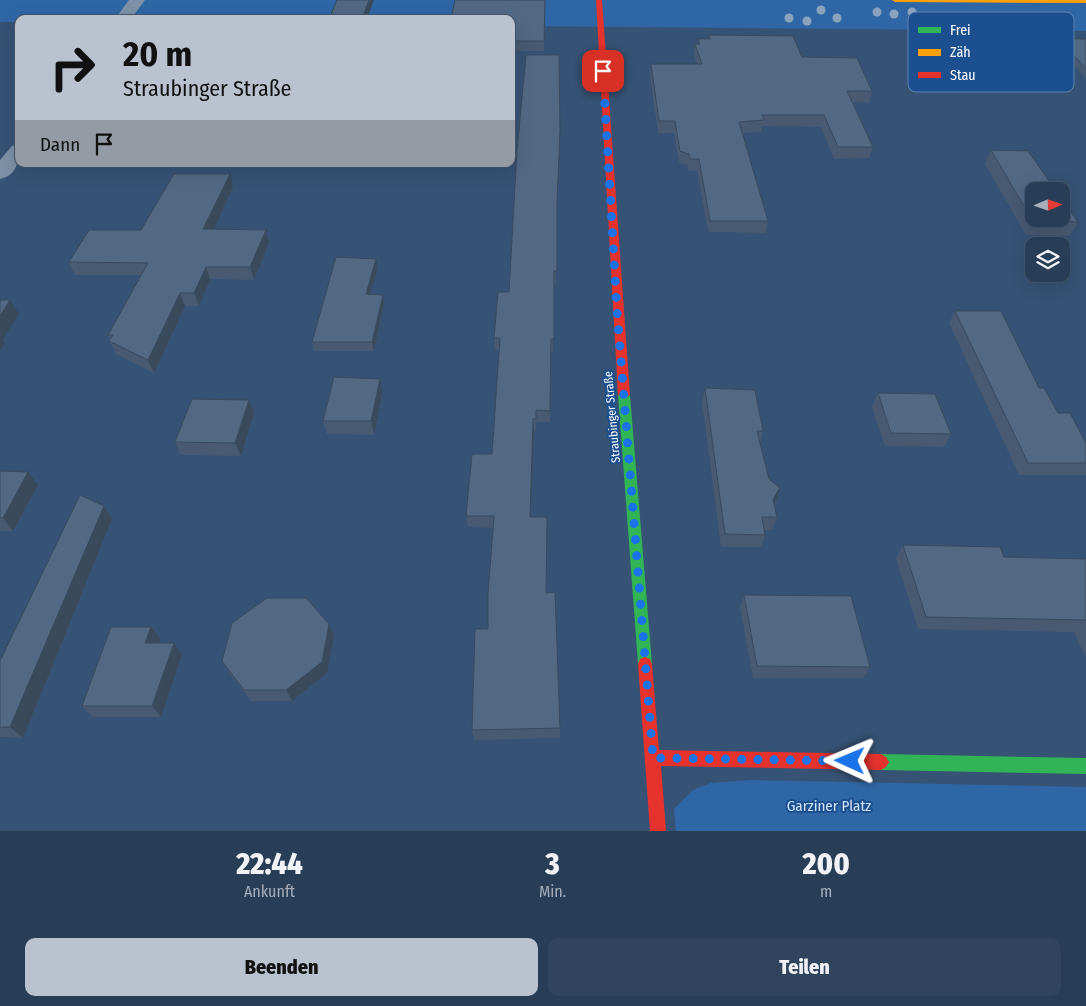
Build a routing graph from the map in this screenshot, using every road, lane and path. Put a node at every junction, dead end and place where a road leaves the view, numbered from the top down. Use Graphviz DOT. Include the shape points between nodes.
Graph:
graph roads {
  1 [pos="137,0"];
  2 [pos="599,0"];
  3 [pos="895,0"];
  4 [pos="1086,2"];
  5 [pos="126,15"];
  6 [pos="15,155"];
  7 [pos="0,173"];
  8 [pos="653,758"];
  9 [pos="1086,766"];
  10 [pos="658,831"];
  1 -- 5 [label="street"];
  2 -- 8 [label="street, Straubinger Straße" via="617,311"];
  3 -- 4 [label="street"];
  6 -- 7 [label="street"];
  8 -- 9 [label="street"];
  8 -- 10 [label="street, Straubinger Straße"];
}
